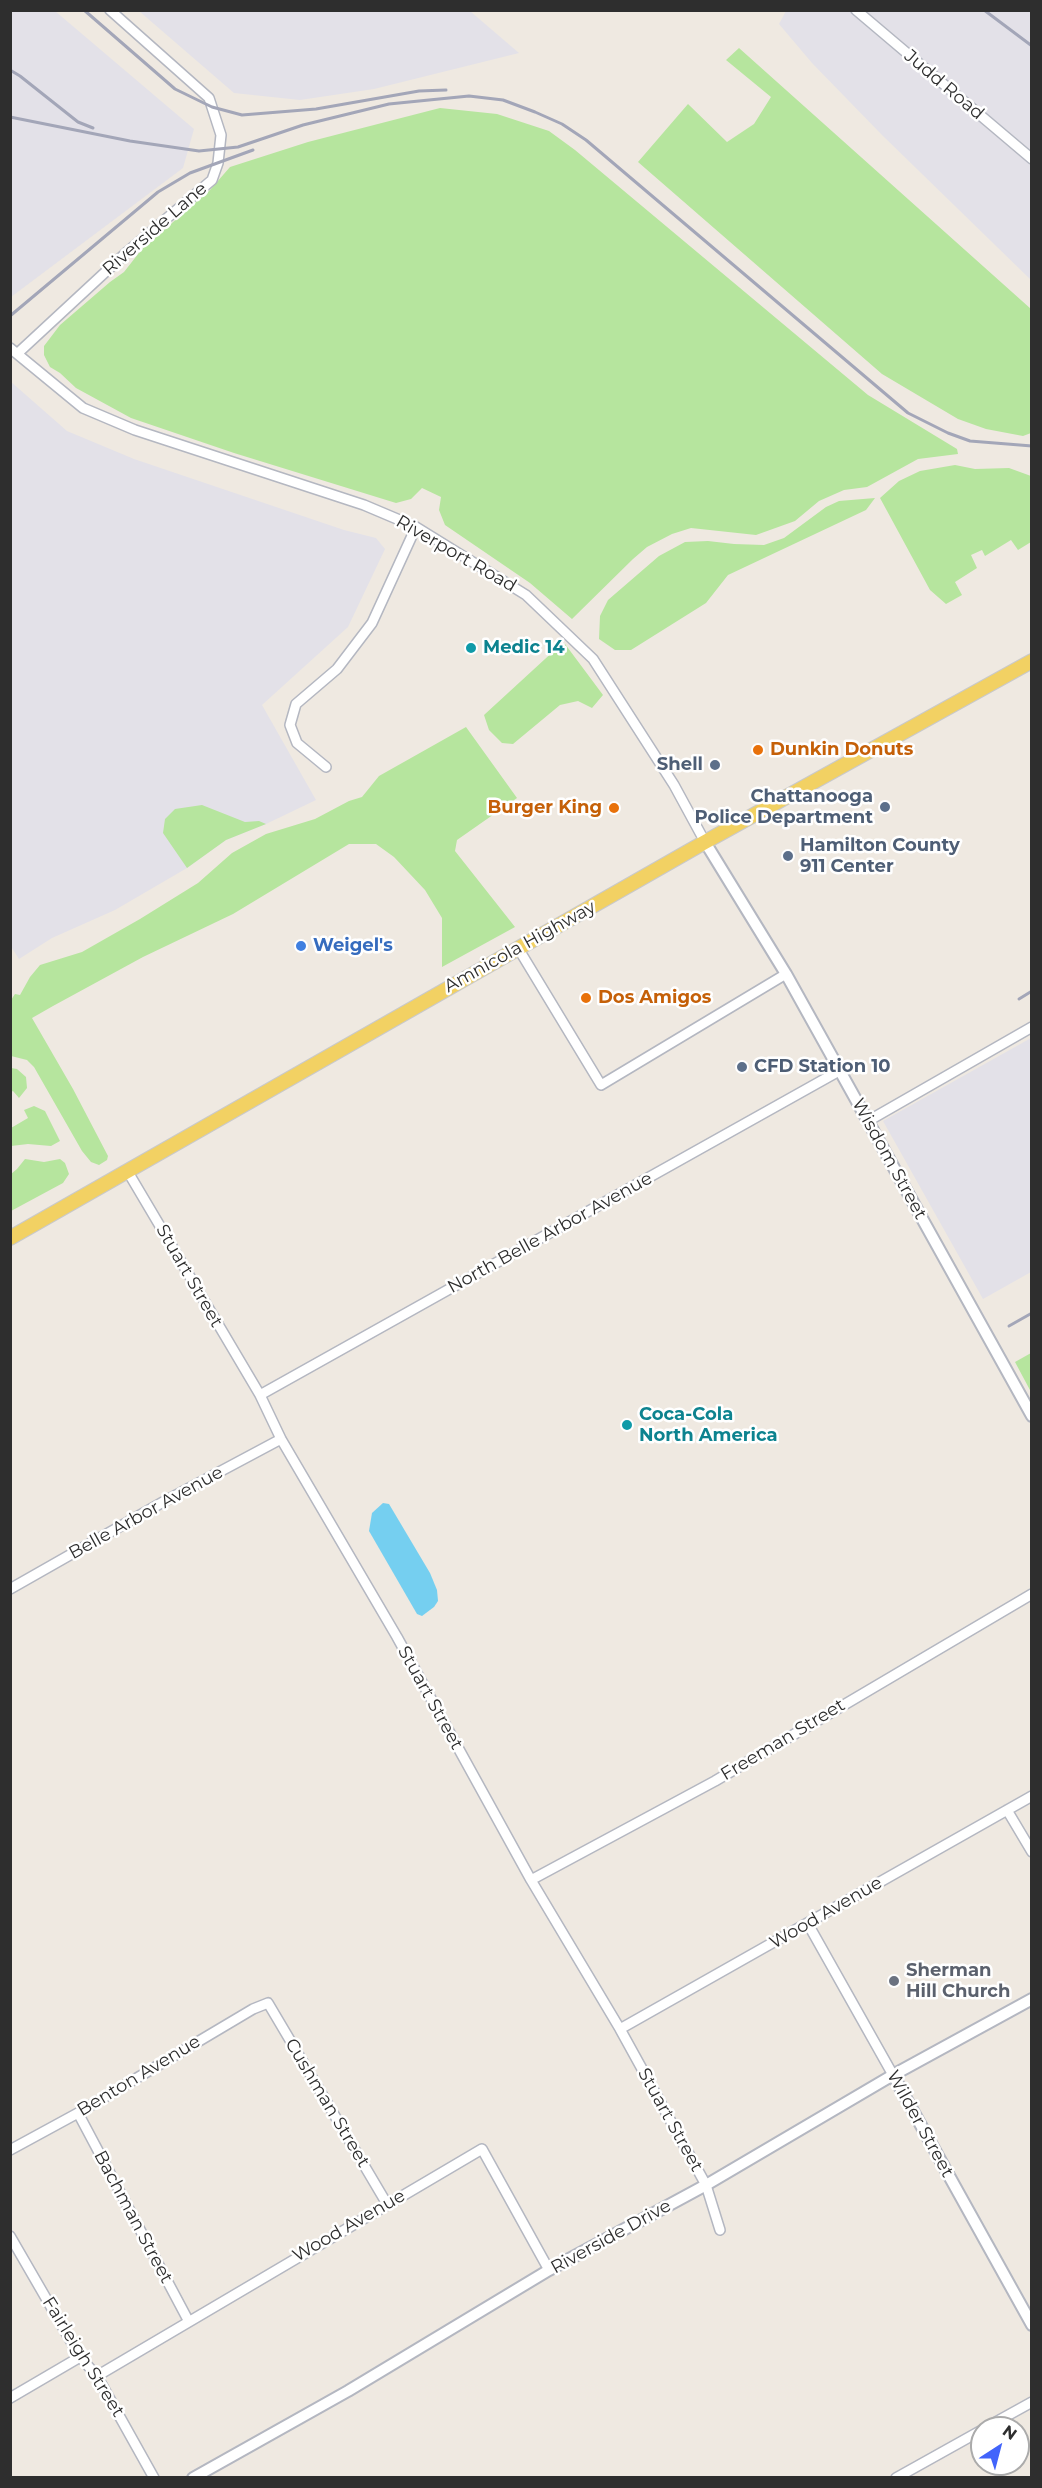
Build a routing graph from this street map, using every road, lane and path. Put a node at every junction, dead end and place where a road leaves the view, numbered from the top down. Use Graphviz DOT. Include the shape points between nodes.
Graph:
graph roads {
  1 [pos="110,10"];
  2 [pos="856,10"];
  3 [pos="1032,159"];
  4 [pos="14,351"];
  5 [pos="416,527"];
  6 [pos="1032,661"];
  7 [pos="326,767"];
  8 [pos="705,842"];
  9 [pos="518,948"];
  10 [pos="786,974"];
  11 [pos="1032,1027"];
  12 [pos="839,1071"];
  13 [pos="868,1122"];
  14 [pos="128,1172"];
  15 [pos="10,1238"];
  16 [pos="260,1395"];
  17 [pos="1032,1416"];
  18 [pos="281,1439"];
  19 [pos="10,1589"];
  20 [pos="1032,1594"];
  21 [pos="1032,1796"];
  22 [pos="1007,1810"];
  23 [pos="1032,1852"];
  24 [pos="531,1880"];
  25 [pos="808,1924"];
  26 [pos="1032,1999"];
  27 [pos="268,2003"];
  28 [pos="620,2029"];
  29 [pos="893,2074"];
  30 [pos="78,2113"];
  31 [pos="10,2150"];
  32 [pos="706,2185"];
  33 [pos="387,2204"];
  34 [pos="720,2230"];
  35 [pos="10,2236"];
  36 [pos="549,2270"];
  37 [pos="188,2320"];
  38 [pos="1032,2325"];
  39 [pos="80,2356"];
  40 [pos="97,2376"];
  41 [pos="10,2398"];
  42 [pos="1032,2402"];
  43 [pos="1007,2416"];
  44 [pos="970,2437"];
  45 [pos="154,2478"];
  46 [pos="193,2478"];
  47 [pos="896,2478"];
  1 -- 4 [label="street, Riverside Lane" via="209,98 221,135 218,163 212,180"];
  2 -- 3 [label="street, Judd Road"];
  4 -- 5 [label="street, Riverport Road" via="92,412 135,430 353,501"];
  5 -- 7 [label="street" via="372,623 337,669 296,704 290,725 297,743"];
  5 -- 8 [label="street, Riverport Road" via="526,595 593,659 674,785"];
  6 -- 8 [label="main road, Amnicola Highway"];
  8 -- 9 [label="main road, Amnicola Highway"];
  8 -- 10 [label="street, Wisdom Street"];
  9 -- 10 [label="street" via="601,1085"];
  9 -- 14 [label="main road, Amnicola Highway"];
  10 -- 12 [label="street, Wisdom Street"];
  11 -- 13 [label="street"];
  12 -- 13 [label="street, Wisdom Street"];
  12 -- 16 [label="street, North Belle Arbor Avenue"];
  13 -- 17 [label="street, Wisdom Street"];
  14 -- 15 [label="main road, Amnicola Highway"];
  14 -- 16 [label="street, Stuart Street"];
  16 -- 18 [label="street, Stuart Street"];
  18 -- 19 [label="street, Belle Arbor Avenue"];
  18 -- 24 [label="street, Stuart Street" via="397,1637"];
  20 -- 24 [label="street, Freeman Street" via="715,1781"];
  21 -- 22 [label="street, Wood Avenue"];
  22 -- 23 [label="street"];
  22 -- 25 [label="street, Wood Avenue"];
  24 -- 28 [label="street, Stuart Street"];
  25 -- 28 [label="street, Wood Avenue"];
  25 -- 29 [label="street, Wilder Street"];
  26 -- 29 [label="street, Riverside Drive"];
  27 -- 30 [label="street, Benton Avenue"];
  27 -- 33 [label="street, Cushman Street"];
  28 -- 32 [label="street, Stuart Street"];
  29 -- 32 [label="street, Riverside Drive"];
  29 -- 38 [label="street, Wilder Street"];
  30 -- 31 [label="street, Benton Avenue"];
  30 -- 37 [label="street, Bachman Street"];
  32 -- 34 [label="street, Stuart Street"];
  32 -- 36 [label="street, Riverside Drive"];
  33 -- 36 [label="street, Wood Avenue" via="482,2149"];
  33 -- 37 [label="street, Wood Avenue"];
  35 -- 39 [label="street, Fairleigh Street"];
  36 -- 46 [label="street, Riverside Drive" via="348,2391"];
  37 -- 40 [label="street, Wood Avenue"];
  39 -- 40 [label="street, Fairleigh Street"];
  39 -- 41 [label="street"];
  40 -- 45 [label="street, Fairleigh Street"];
  42 -- 43 [label="street"];
  44 -- 47 [label="street"];
}
